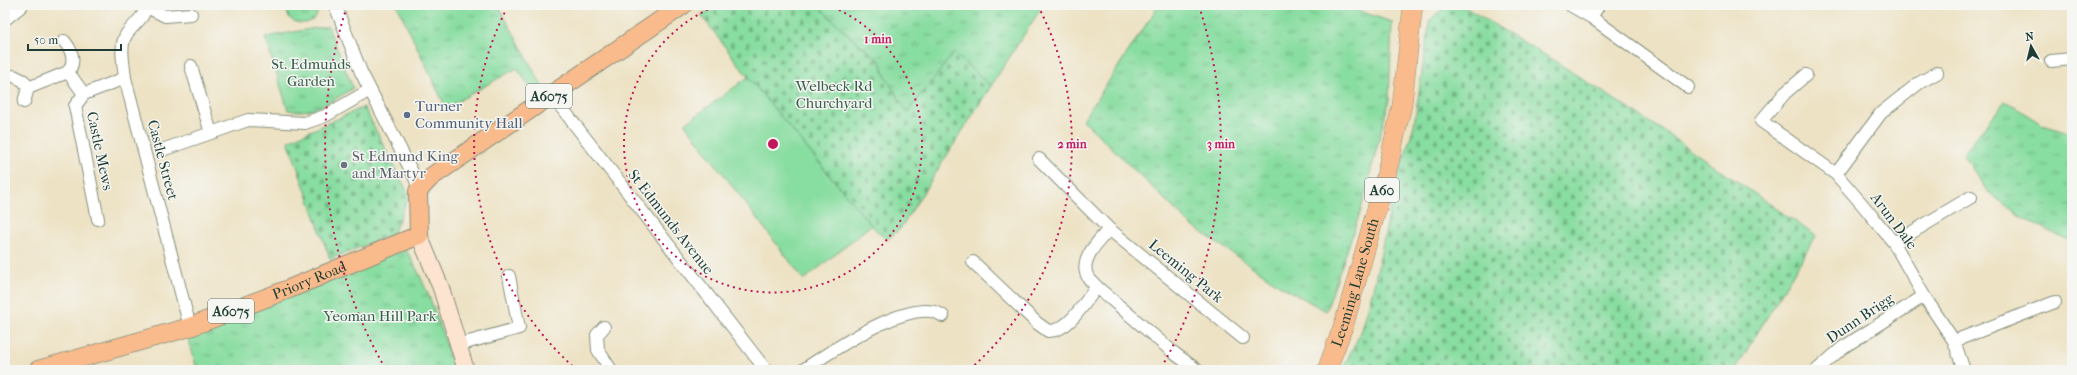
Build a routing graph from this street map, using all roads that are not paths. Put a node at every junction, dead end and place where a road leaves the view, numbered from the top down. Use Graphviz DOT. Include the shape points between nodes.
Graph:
graph roads {
  1 [pos="21,5"];
  2 [pos="335,5"];
  3 [pos="683,5"];
  4 [pos="1413,5"];
  5 [pos="1570,5"];
  6 [pos="1598,5"];
  7 [pos="147,6"];
  8 [pos="191,14"];
  9 [pos="1591,17"];
  10 [pos="5,18"];
  11 [pos="64,41"];
  12 [pos="2072,59"];
  13 [pos="2050,61"];
  14 [pos="191,66"];
  15 [pos="68,72"];
  16 [pos="1937,73"];
  17 [pos="1806,75"];
  18 [pos="14,76"];
  19 [pos="125,78"];
  20 [pos="1688,87"];
  21 [pos="28,88"];
  22 [pos="370,90"];
  23 [pos="84,94"];
  24 [pos="551,94"];
  25 [pos="24,102"];
  26 [pos="211,133"];
  27 [pos="162,150"];
  28 [pos="1039,159"];
  29 [pos="1836,174"];
  30 [pos="418,191"];
  31 [pos="1971,197"];
  32 [pos="98,219"];
  33 [pos="1109,229"];
  34 [pos="419,234"];
  35 [pos="1894,243"];
  36 [pos="973,262"];
  37 [pos="509,276"];
  38 [pos="1097,287"];
  39 [pos="1924,296"];
  40 [pos="2055,302"];
  41 [pos="944,316"];
  42 [pos="190,327"];
  43 [pos="604,327"];
  44 [pos="1243,338"];
  45 [pos="1954,341"];
  46 [pos="458,345"];
  47 [pos="38,370"];
  48 [pos="466,370"];
  49 [pos="611,370"];
  50 [pos="766,370"];
  51 [pos="803,370"];
  52 [pos="1197,370"];
  53 [pos="1327,370"];
  54 [pos="1817,370"];
  55 [pos="1964,370"];
  1 -- 10 [label="street"];
  2 -- 22 [label="street"];
  3 -- 24 [label="main road, A6075"];
  4 -- 53 [label="highway, Leeming Lane South / A60" via="1402,105 1385,180 1346,317"];
  5 -- 9 [label="street"];
  6 -- 9 [label="street"];
  7 -- 8 [label="street, Castle Street" via="165,16"];
  7 -- 19 [label="street, Castle Street" via="141,20 126,36 122,54"];
  9 -- 20 [label="street"];
  11 -- 15 [label="street" via="73,61"];
  12 -- 13 [label="street"];
  14 -- 26 [label="street"];
  15 -- 21 [label="street"];
  15 -- 23 [label="street, Castle Mews"];
  16 -- 29 [label="street" via="1919,83 1881,113"];
  17 -- 29 [label="street, Arun Dale" via="1785,93 1761,121"];
  18 -- 21 [label="street" via="24,81"];
  19 -- 23 [label="street, Castle Mews"];
  19 -- 42 [label="street, Castle Street"];
  21 -- 25 [label="street"];
  22 -- 26 [label="street" via="325,116 305,123 248,120"];
  22 -- 30 [label="street" via="416,180"];
  23 -- 32 [label="street, Castle Mews" via="74,106"];
  24 -- 30 [label="main road, A6075" via="431,177"];
  24 -- 50 [label="street, St Edmunds Avenue"];
  26 -- 27 [label="street"];
  28 -- 33 [label="street, Leeming Park"];
  29 -- 35 [label="street, Arun Dale"];
  30 -- 34 [label="main road"];
  31 -- 35 [label="street"];
  33 -- 38 [label="street" via="1089,255 1087,264 1088,277"];
  33 -- 44 [label="street, Leeming Park"];
  34 -- 42 [label="main road, Priory Road / A6075" via="289,289"];
  34 -- 46 [label="main road" via="441,288"];
  35 -- 39 [label="street, Arun Dale"];
  36 -- 38 [label="street" via="1048,332 1060,329 1070,320"];
  37 -- 46 [label="street" via="518,328"];
  38 -- 52 [label="street"];
  39 -- 45 [label="street, Arun Dale"];
  39 -- 54 [label="street, Dunn Brigg" via="1842,348"];
  40 -- 45 [label="street"];
  41 -- 51 [label="street" via="923,311 907,312 846,341"];
  42 -- 47 [label="main road, Priory Road / A6075"];
  43 -- 49 [label="street" via="597,335 598,350"];
  45 -- 55 [label="street, Arun Dale"];
  46 -- 48 [label="main road"];
}
